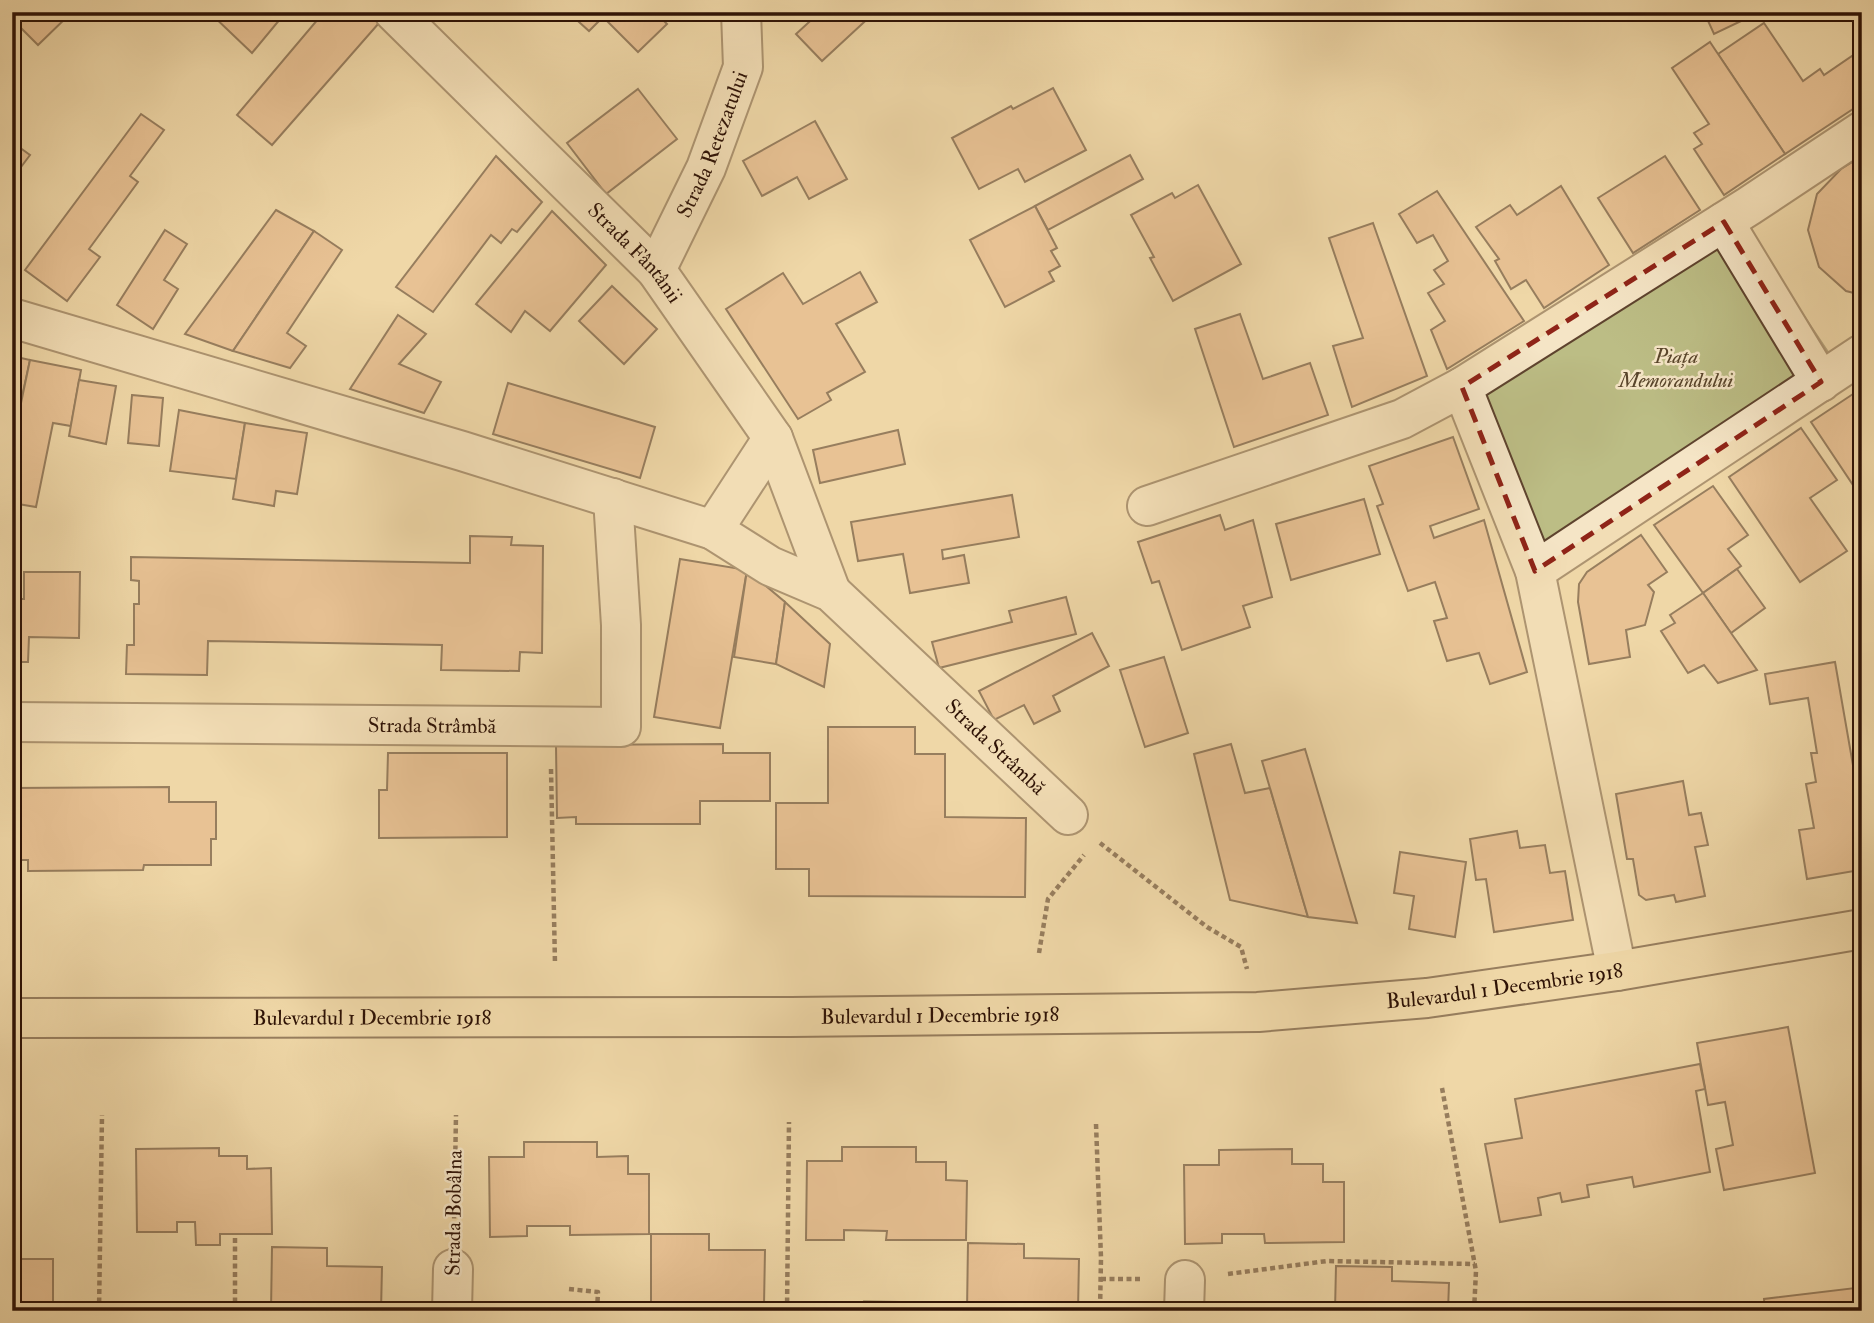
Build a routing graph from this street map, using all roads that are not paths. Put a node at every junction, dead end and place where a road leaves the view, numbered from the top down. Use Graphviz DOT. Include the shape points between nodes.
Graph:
graph roads {
  1 [pos="394,12"];
  2 [pos="741,12"];
  3 [pos="1862,131"];
  4 [pos="1724,222"];
  5 [pos="656,270"];
  6 [pos="12,318"];
  7 [pos="1862,355"];
  8 [pos="1821,382"];
  9 [pos="1462,387"];
  10 [pos="773,438"];
  11 [pos="612,499"];
  12 [pos="1147,506"];
  13 [pos="713,530"];
  14 [pos="1535,571"];
  15 [pos="831,592"];
  16 [pos="12,722"];
  17 [pos="1068,815"];
  18 [pos="1862,929"];
  19 [pos="1617,971"];
  20 [pos="12,1018"];
  21 [pos="453,1269"];
  22 [pos="452,1311"];
  1 -- 5 [label="street, Strada Fântânii"];
  2 -- 5 [label="street, Strada Retezatului" via="743,67 706,168"];
  3 -- 4 [label="street"];
  4 -- 8 [label="street"];
  4 -- 9 [label="street"];
  5 -- 10 [label="street, Strada Fântânii"];
  6 -- 11 [label="street, Strada Strâmbă"];
  7 -- 8 [label="street"];
  8 -- 14 [label="street"];
  9 -- 12 [label="street" via="1402,419"];
  9 -- 14 [label="street"];
  10 -- 13 [label="street"];
  10 -- 15 [label="street, Strada Strâmbă"];
  11 -- 13 [label="street, Strada Strâmbă"];
  11 -- 16 [label="street, Strada Strâmbă" via="621,625 621,727"];
  13 -- 15 [label="street, Strada Strâmbă" via="770,566"];
  14 -- 19 [label="street"];
  15 -- 17 [label="street, Strada Strâmbă"];
  18 -- 19 [label="main road, Bulevardul 1 Decembrie 1918"];
  19 -- 20 [label="main road, Bulevardul 1 Decembrie 1918" via="1427,998 1258,1012 763,1018"];
  21 -- 22 [label="street, Strada Bobâlna"];
}
